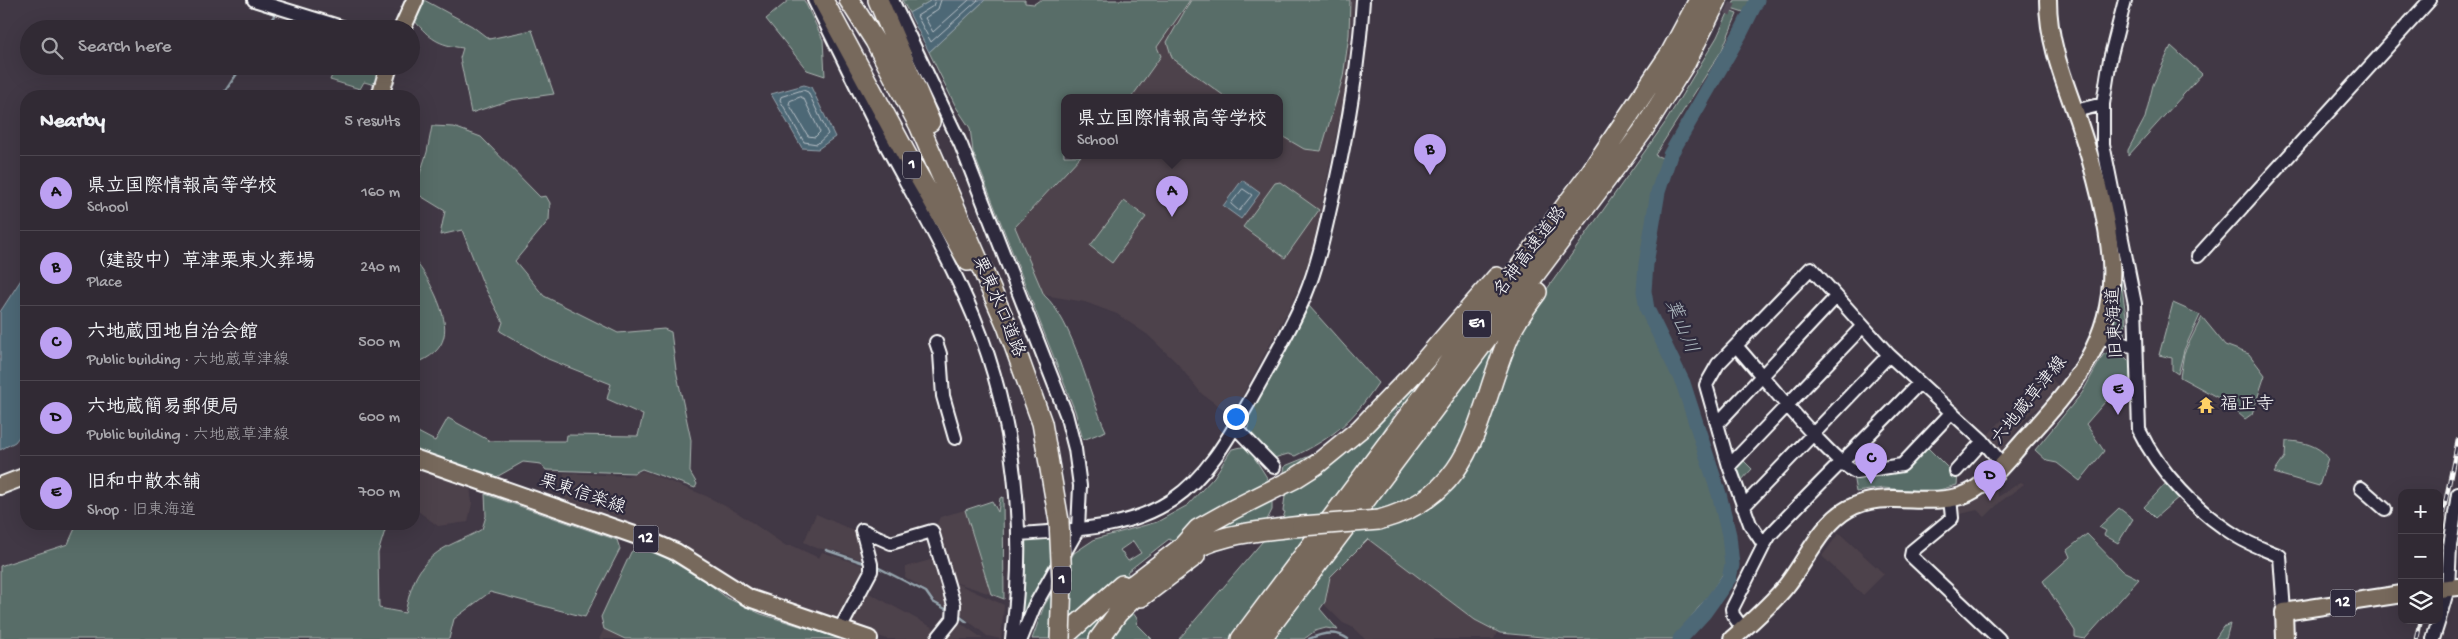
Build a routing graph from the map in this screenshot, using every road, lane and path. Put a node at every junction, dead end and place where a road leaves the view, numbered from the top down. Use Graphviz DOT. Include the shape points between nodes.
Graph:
graph roads {
  1 [pos="254,0"];
  2 [pos="415,0"];
  3 [pos="814,0"];
  4 [pos="823,0"];
  5 [pos="849,0"];
  6 [pos="878,0"];
  7 [pos="892,0"];
  8 [pos="1363,0"];
  9 [pos="1700,0"];
  10 [pos="1718,0"];
  11 [pos="2048,0"];
  12 [pos="2125,0"];
  13 [pos="2430,0"];
  14 [pos="319,20"];
  15 [pos="406,20"];
  16 [pos="386,75"];
  17 [pos="382,90"];
  18 [pos="2103,104"];
  19 [pos="2075,111"];
  20 [pos="1642,132"];
  21 [pos="1588,176"];
  22 [pos="2198,256"];
  23 [pos="1836,297"];
  24 [pos="1007,326"];
  25 [pos="1863,326"];
  26 [pos="2099,337"];
  27 [pos="936,342"];
  28 [pos="1737,347"];
  29 [pos="2135,347"];
  30 [pos="1889,355"];
  31 [pos="1762,376"];
  32 [pos="1919,383"];
  33 [pos="1788,404"];
  34 [pos="1952,412"];
  35 [pos="1717,424"];
  36 [pos="1235,427"];
  37 [pos="1814,434"];
  38 [pos="955,438"];
  39 [pos="1983,441"];
  40 [pos="420,460"];
  41 [pos="1841,462"];
  42 [pos="2003,465"];
  43 [pos="1729,466"];
  44 [pos="1274,467"];
  45 [pos="1956,471"];
  46 [pos="20,478"];
  47 [pos="0,486"];
  48 [pos="2361,488"];
  49 [pos="2458,494"];
  50 [pos="1950,498"];
  51 [pos="1743,506"];
  52 [pos="2384,509"];
  53 [pos="1078,529"];
  54 [pos="1018,534"];
  55 [pos="1764,545"];
  56 [pos="2448,588"];
  57 [pos="2398,595"];
  58 [pos="1114,604"];
  59 [pos="2443,606"];
  60 [pos="2284,612"];
  61 [pos="2438,624"];
  62 [pos="840,629"];
  63 [pos="1738,634"];
  64 [pos="869,639"];
  65 [pos="937,639"];
  66 [pos="1012,639"];
  67 [pos="1021,639"];
  68 [pos="1061,639"];
  69 [pos="1099,639"];
  70 [pos="1241,639"];
  71 [pos="1261,639"];
  72 [pos="1999,639"];
  73 [pos="2286,639"];
  74 [pos="2433,639"];
  1 -- 14 [label="street"];
  2 -- 15 [label="main road"];
  3 -- 54 [label="street" via="974,316 1003,408"];
  4 -- 24 [label="highway, 1" via="909,159"];
  5 -- 24 [label="highway, 栗東水口道路 / 1" via="875,41 919,125"];
  6 -- 24 [label="highway, 1" via="951,173"];
  7 -- 53 [label="street" via="960,145 1066,414 1080,486"];
  8 -- 36 [label="street" via="1345,143 1316,266 1291,325"];
  9 -- 21 [label="highway, 名神高速道路 / E1" via="1670,54"];
  10 -- 20 [label="highway, 名神高速道路 / E1" via="1686,62"];
  11 -- 19 [label="main road, 六地蔵草津線" via="2053,47"];
  12 -- 18 [label="street, 旧東海道"];
  13 -- 22 [label="street"];
  16 -- 17 [label="main road"];
  18 -- 19 [label="street"];
  18 -- 29 [label="street, 旧東海道" via="2104,153 2135,304"];
  19 -- 26 [label="main road, 六地蔵草津線" via="2090,156 2108,231 2111,264 2107,307"];
  20 -- 58 [label="highway, bridge" via="1509,336 1478,427 1458,468 1444,484 1415,506 1379,520 1259,531 1212,543 1186,554 1142,588"];
  20 -- 71 [label="highway, 名神高速道路 / E1"];
  21 -- 58 [label="highway" via="1551,211 1414,374 1360,430 1294,479 1198,529 1181,548 1134,584"];
  21 -- 70 [label="highway, 名神高速道路 / E1"];
  23 -- 25 [label="street"];
  23 -- 28 [label="street" via="1811,268"];
  23 -- 31 [label="street"];
  24 -- 68 [label="highway, 栗東水口道路 / 1, bridge" via="1042,423 1060,520"];
  25 -- 30 [label="street"];
  25 -- 33 [label="street"];
  26 -- 29 [label="street"];
  26 -- 42 [label="main road, 六地蔵草津線" via="2070,389"];
  27 -- 38 [label="street" via="943,396"];
  28 -- 31 [label="street"];
  28 -- 35 [label="street" via="1718,364 1706,385"];
  29 -- 60 [label="street, 旧東海道" via="2138,414 2146,443 2165,471 2202,508 2238,537 2280,556"];
  30 -- 32 [label="street"];
  30 -- 37 [label="street"];
  31 -- 33 [label="street"];
  31 -- 35 [label="street"];
  32 -- 34 [label="street"];
  32 -- 41 [label="street"];
  33 -- 37 [label="street"];
  33 -- 43 [label="street"];
  34 -- 39 [label="street"];
  34 -- 41 [label="street" via="1902,464 1856,472"];
  35 -- 43 [label="street"];
  36 -- 44 [label="street"];
  36 -- 53 [label="street" via="1213,461 1194,483 1172,500 1131,520"];
  37 -- 41 [label="street"];
  37 -- 51 [label="street"];
  39 -- 42 [label="street"];
  39 -- 45 [label="street"];
  40 -- 62 [label="main road, 栗東信楽線 / 12" via="646,539 676,552 749,598"];
  41 -- 55 [label="street" via="1831,469"];
  42 -- 50 [label="main road, 六地蔵草津線" via="1982,484"];
  43 -- 51 [label="street"];
  46 -- 47 [label="main road"];
  48 -- 52 [label="street"];
  49 -- 56 [label="street"];
  50 -- 63 [label="main road, 六地蔵草津線" via="1919,501 1877,499 1846,510 1821,535 1773,601"];
  50 -- 72 [label="street" via="1952,518 1912,550 1912,556"];
  51 -- 55 [label="street"];
  53 -- 54 [label="street"];
  53 -- 67 [label="street" via="1034,607"];
  54 -- 66 [label="street" via="1018,579"];
  55 -- 63 [label="street" via="1732,609"];
  56 -- 59 [label="street"];
  57 -- 60 [label="main road, 12"];
  58 -- 68 [label="highway"];
  58 -- 69 [label="highway"];
  60 -- 73 [label="main road"];
  61 -- 74 [label="street"];
  62 -- 64 [label="main road, 栗東信楽線 / 12"];
  62 -- 65 [label="street" via="871,571 862,530 891,543 932,531 955,614"];
}
